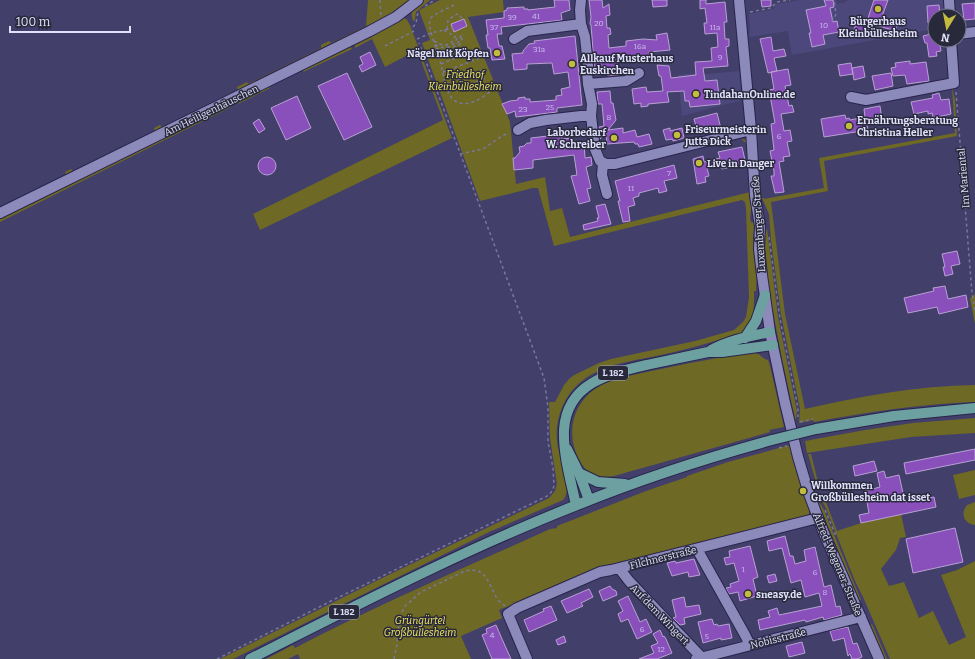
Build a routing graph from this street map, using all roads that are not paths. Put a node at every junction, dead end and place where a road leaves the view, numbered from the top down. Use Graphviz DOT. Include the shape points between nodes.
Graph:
graph roads {
  1 [pos="418,0"];
  2 [pos="581,0"];
  3 [pos="739,0"];
  4 [pos="581,24"];
  5 [pos="514,39"];
  6 [pos="952,48"];
  7 [pos="639,73"];
  8 [pos="588,84"];
  9 [pos="851,97"];
  10 [pos="591,116"];
  11 [pos="518,130"];
  12 [pos="751,130"];
  13 [pos="603,163"];
  14 [pos="607,194"];
  15 [pos="0,213"];
  16 [pos="765,296"];
  17 [pos="770,332"];
  18 [pos="745,338"];
  19 [pos="773,345"];
  20 [pos="708,352"];
  21 [pos="975,408"];
  22 [pos="795,423"];
  23 [pos="565,446"];
  24 [pos="579,473"];
  25 [pos="631,484"];
  26 [pos="590,500"];
  27 [pos="576,505"];
  28 [pos="818,518"];
  29 [pos="697,549"];
  30 [pos="619,568"];
  31 [pos="861,617"];
  32 [pos="750,645"];
  33 [pos="250,659"];
  34 [pos="527,659"];
  35 [pos="700,659"];
  36 [pos="879,659"];
  1 -- 15 [label="street, Am Heiligenhäuschen" via="384,23"];
  2 -- 4 [label="street"];
  3 -- 12 [label="street, Luxemburger Straße"];
  4 -- 5 [label="street" via="527,31"];
  4 -- 8 [label="street" via="586,44"];
  6 -- 9 [label="street" via="954,83 866,100"];
  7 -- 8 [label="street" via="626,81"];
  8 -- 10 [label="street" via="592,104"];
  10 -- 11 [label="street" via="530,123"];
  10 -- 13 [label="street" via="597,155"];
  12 -- 13 [label="street" via="615,164"];
  12 -- 16 [label="street, Luxemburger Straße" via="755,196 760,226 759,249"];
  13 -- 14 [label="street" via="602,175"];
  16 -- 17 [label="street, Luxemburger Straße"];
  16 -- 18 [label="main road" via="756,321"];
  17 -- 18 [label="main road, L 182"];
  17 -- 19 [label="street, Luxemburger Straße"];
  18 -- 20 [label="main road, L 182" via="717,346"];
  19 -- 20 [label="main road, L 182"];
  19 -- 22 [label="street, Luxemburger Straße"];
  20 -- 23 [label="main road, L 182" via="612,373 592,382 578,395 568,411 564,429"];
  21 -- 25 [label="main road, L 182, bridge" via="814,424 774,444 694,462"];
  22 -- 28 [label="street, Alfred-Wegener-Straße" via="804,477"];
  23 -- 24 [label="main road, L 182"];
  23 -- 27 [label="main road, L 182"];
  24 -- 25 [label="main road, L 182" via="598,482"];
  24 -- 26 [label="main road, L 182"];
  25 -- 26 [label="main road, L 182"];
  26 -- 27 [label="main road, L 182"];
  27 -- 33 [label="main road, L 182" via="456,558"];
  28 -- 29 [label="street, Filchnerstraße"];
  28 -- 31 [label="street, Alfred-Wegener-Straße"];
  29 -- 30 [label="street, Filchnerstraße"];
  29 -- 32 [label="street"];
  30 -- 34 [label="street, Filchnerstraße" via="600,572 510,612"];
  30 -- 35 [label="street, Auf dem Wingert"];
  31 -- 32 [label="street, Nobisstraße"];
  31 -- 36 [label="street, Alfred-Wegener-Straße"];
  32 -- 35 [label="street, Nobisstraße"];
}
